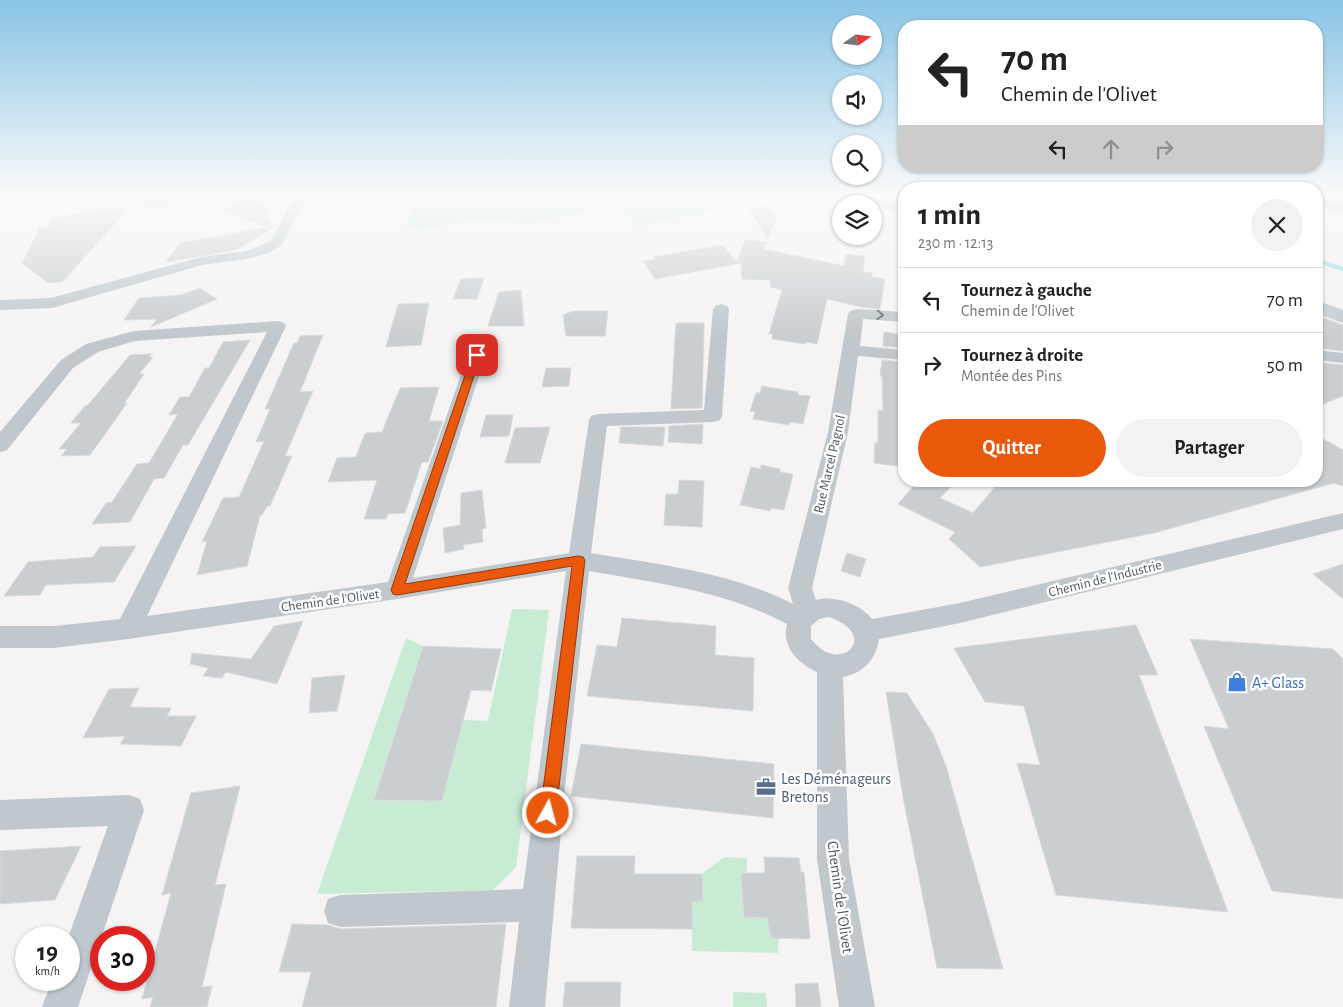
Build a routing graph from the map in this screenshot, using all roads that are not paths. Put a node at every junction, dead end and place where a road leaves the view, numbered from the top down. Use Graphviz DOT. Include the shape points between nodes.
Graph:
graph roads {
  1 [pos="277,242"];
  2 [pos="0,305"];
  3 [pos="721,309"];
  4 [pos="1323,309"];
  5 [pos="898,317"];
  6 [pos="1343,317"];
  7 [pos="850,350"];
  8 [pos="898,354"];
  9 [pos="477,355"];
  10 [pos="1323,356"];
  11 [pos="1343,358"];
  12 [pos="0,445"];
  13 [pos="1343,521"];
  14 [pos="578,560"];
  15 [pos="397,590"];
  16 [pos="805,616"];
  17 [pos="128,629"];
  18 [pos="866,631"];
  19 [pos="0,637"];
  20 [pos="830,666"];
  21 [pos="0,815"];
  22 [pos="536,905"];
  23 [pos="340,911"];
  24 [pos="60,1007"];
  25 [pos="527,1007"];
  26 [pos="857,1007"];
  1 -- 2 [label="street" via="247,256 201,262 52,303"];
  3 -- 14 [label="street" via="713,416 598,420"];
  4 -- 6 [label="main road"];
  7 -- 5 [label="street, Rue Marcel Pagnol, one-way" via="856,314"];
  7 -- 8 [label="street"];
  7 -- 16 [label="street, Rue Marcel Pagnol" via="838,432 800,588"];
  9 -- 15 [label="street"];
  10 -- 11 [label="street"];
  12 -- 17 [label="street" via="67,364 92,348 134,336 278,326"];
  13 -- 18 [label="street, Chemin de l'Industrie" via="960,613"];
  14 -- 15 [label="street, Chemin de l'Olivet"];
  14 -- 16 [label="street, Chemin de l'Olivet" via="689,579"];
  14 -- 22 [label="street"];
  15 -- 17 [label="street, Chemin de l'Olivet"];
  16 -- 18 [label="street" via="818,608 841,609 856,618"];
  16 -- 20 [label="street" via="798,628 802,647 819,662"];
  17 -- 19 [label="street, Chemin de l'Olivet" via="54,637"];
  18 -- 20 [label="street" via="868,640 861,658 852,664"];
  20 -- 26 [label="street, Chemin de l'Olivet" via="833,859"];
  21 -- 24 [label="street" via="129,810"];
  22 -- 23 [label="street"];
  22 -- 25 [label="street"];
}
